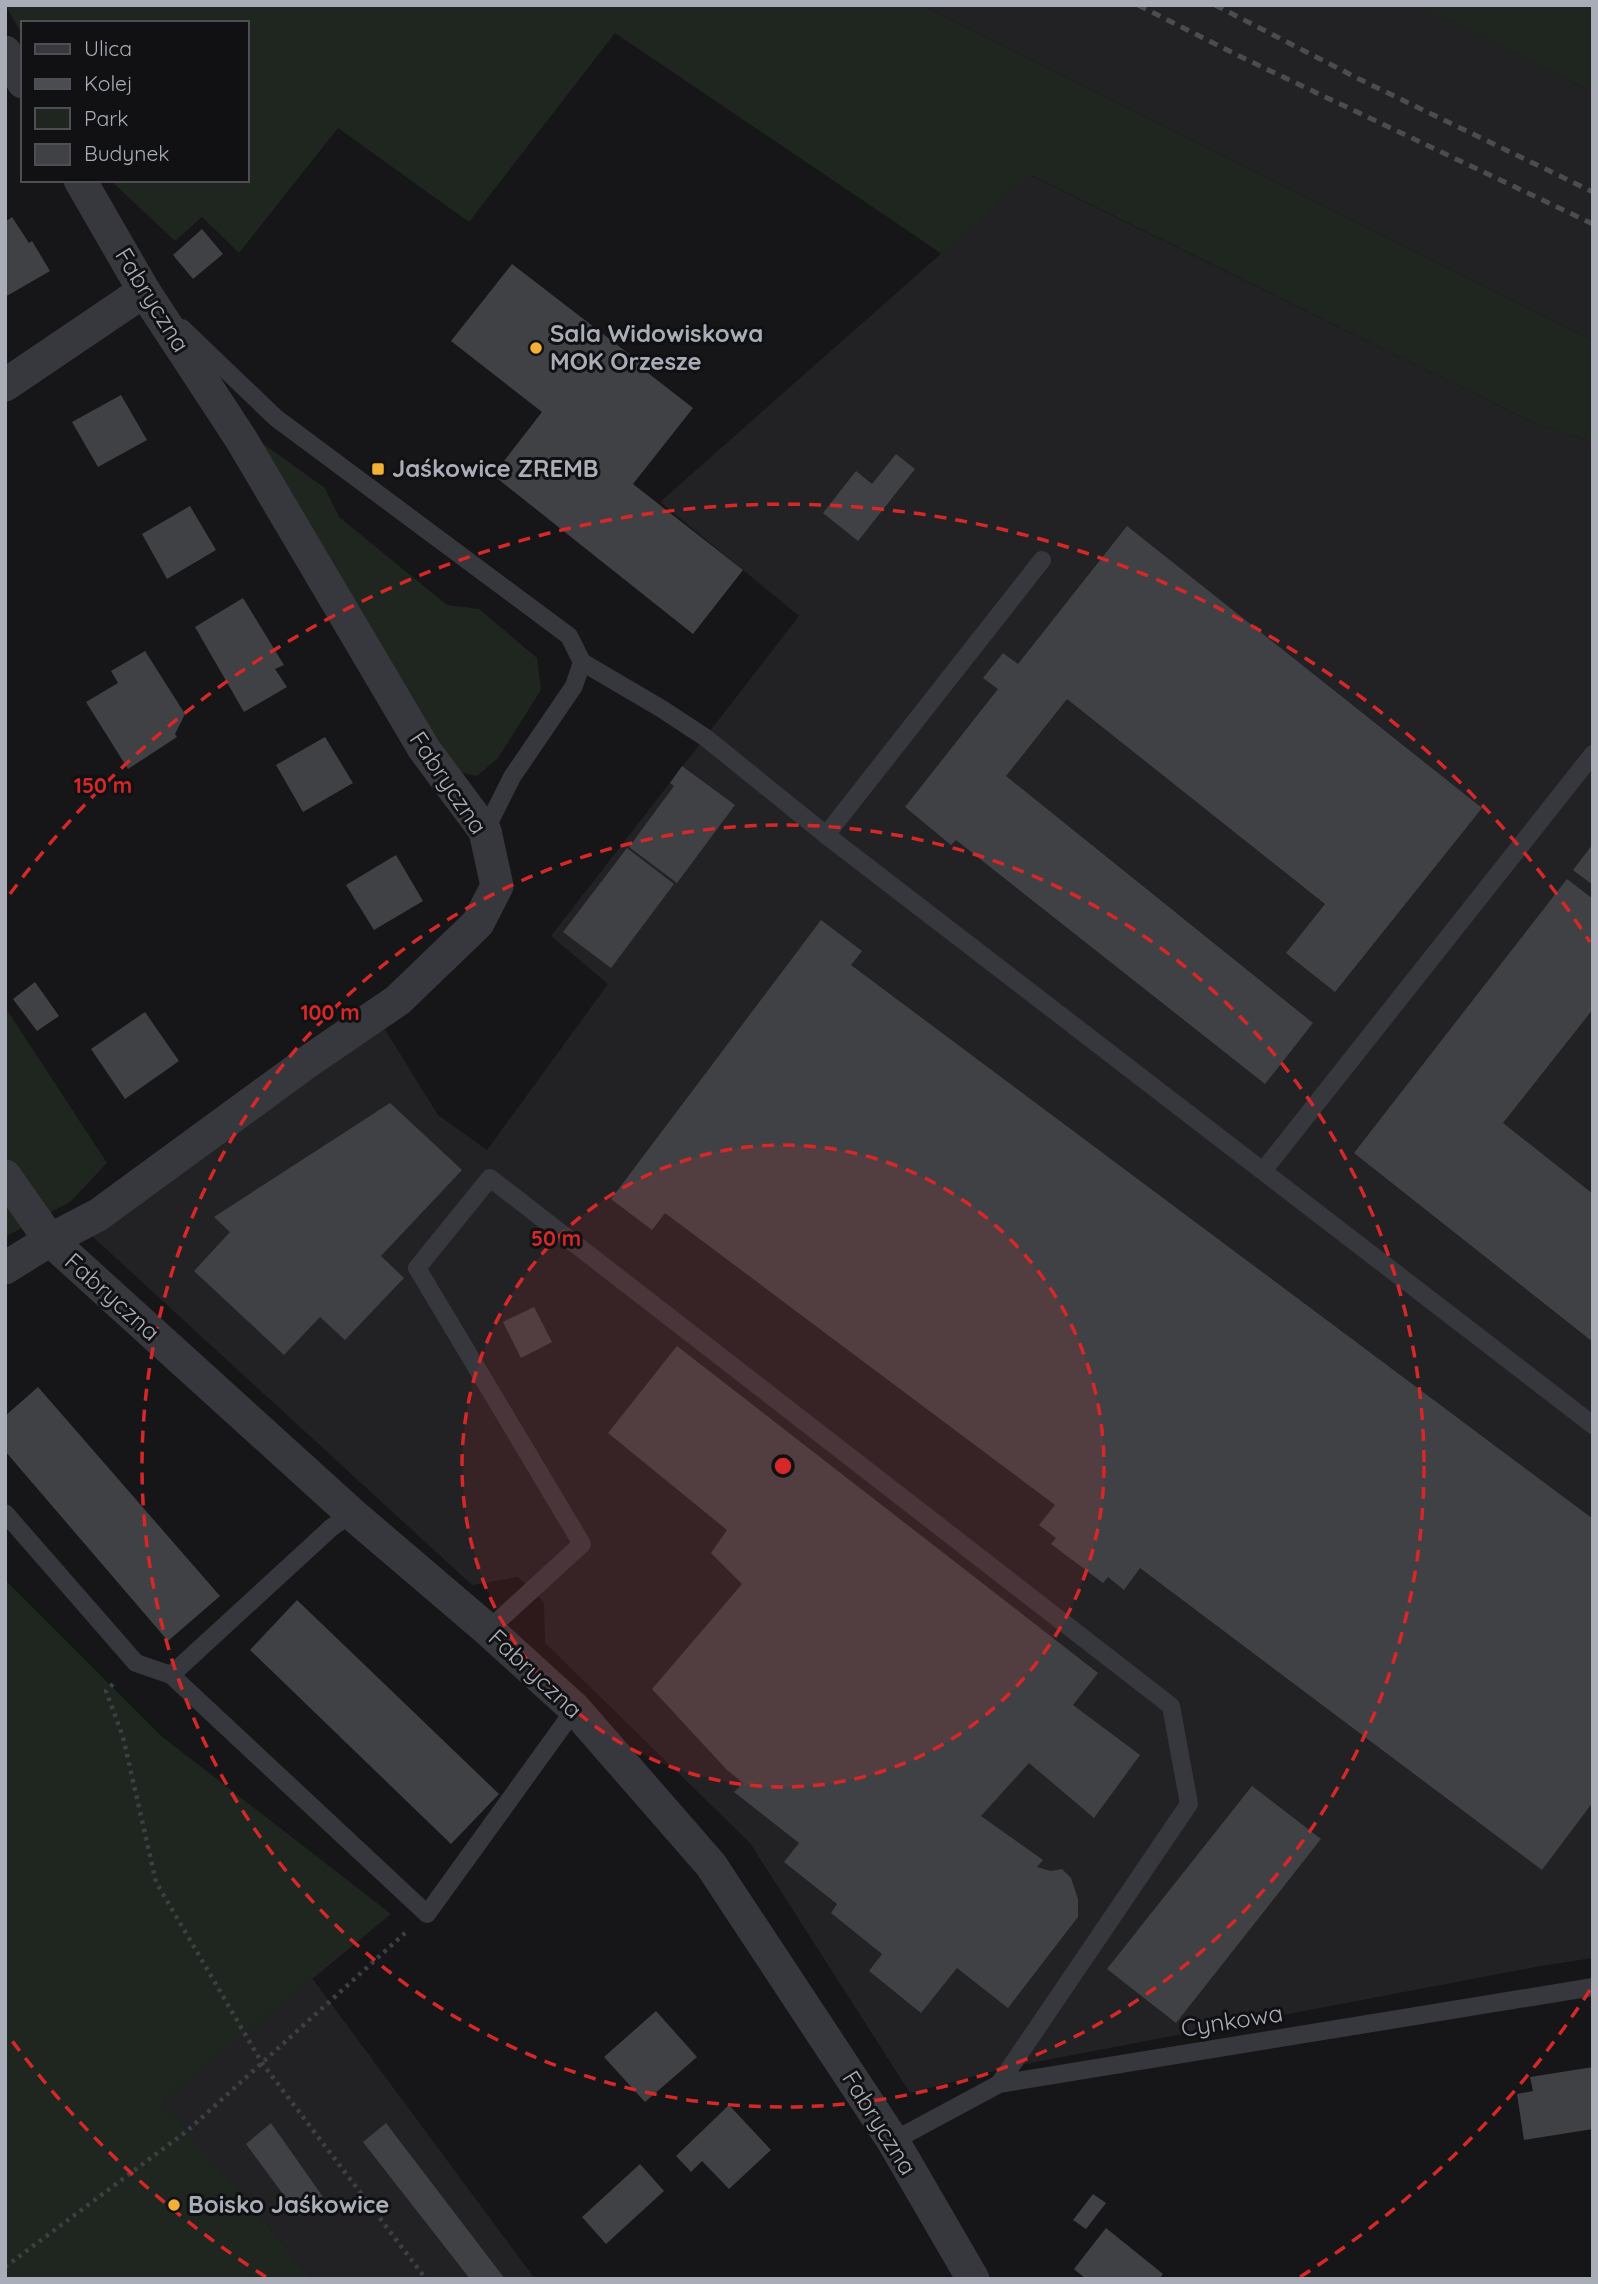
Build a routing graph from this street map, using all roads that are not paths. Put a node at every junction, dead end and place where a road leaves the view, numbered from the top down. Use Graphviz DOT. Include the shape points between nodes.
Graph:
graph roads {
  1 [pos="5,52"];
  2 [pos="21,79"];
  3 [pos="81,182"];
  4 [pos="144,291"];
  5 [pos="5,386"];
  6 [pos="1042,560"];
  7 [pos="582,662"];
  8 [pos="1593,754"];
  9 [pos="485,831"];
  10 [pos="826,835"];
  11 [pos="1263,1171"];
  12 [pos="5,1176"];
  13 [pos="50,1240"];
  14 [pos="5,1268"];
  15 [pos="1593,1425"];
  16 [pos="5,1513"];
  17 [pos="352,1514"];
  18 [pos="488,1630"];
  19 [pos="171,1675"];
  20 [pos="575,1709"];
  21 [pos="1593,1987"];
  22 [pos="999,2084"];
  23 [pos="893,2141"];
  24 [pos="973,2279"];
  1 -- 2 [label="street"];
  3 -- 4 [label="street, Fabryczna"];
  4 -- 5 [label="street"];
  4 -- 7 [label="lane" via="276,418 569,636"];
  4 -- 9 [label="street, Fabryczna" via="241,439 424,749"];
  6 -- 10 [label="lane"];
  7 -- 9 [label="lane" via="574,686 512,777"];
  7 -- 10 [label="lane" via="706,738"];
  8 -- 11 [label="lane"];
  9 -- 13 [label="street, Fabryczna" via="496,886 478,923 398,1000 98,1215"];
  10 -- 11 [label="lane"];
  11 -- 15 [label="lane"];
  12 -- 13 [label="street"];
  13 -- 14 [label="street"];
  13 -- 17 [label="street, Fabryczna"];
  16 -- 19 [label="lane" via="136,1663"];
  17 -- 18 [label="street, Fabryczna"];
  17 -- 19 [label="lane" via="332,1527"];
  18 -- 20 [label="street, Fabryczna"];
  18 -- 22 [label="lane" via="582,1544 417,1268 490,1178 1171,1706 1189,1804"];
  19 -- 20 [label="lane" via="427,1914"];
  20 -- 23 [label="street, Fabryczna" via="711,1865"];
  21 -- 22 [label="lane, Cynkowa"];
  22 -- 23 [label="lane, Cynkowa"];
  23 -- 24 [label="street, Fabryczna"];
}
